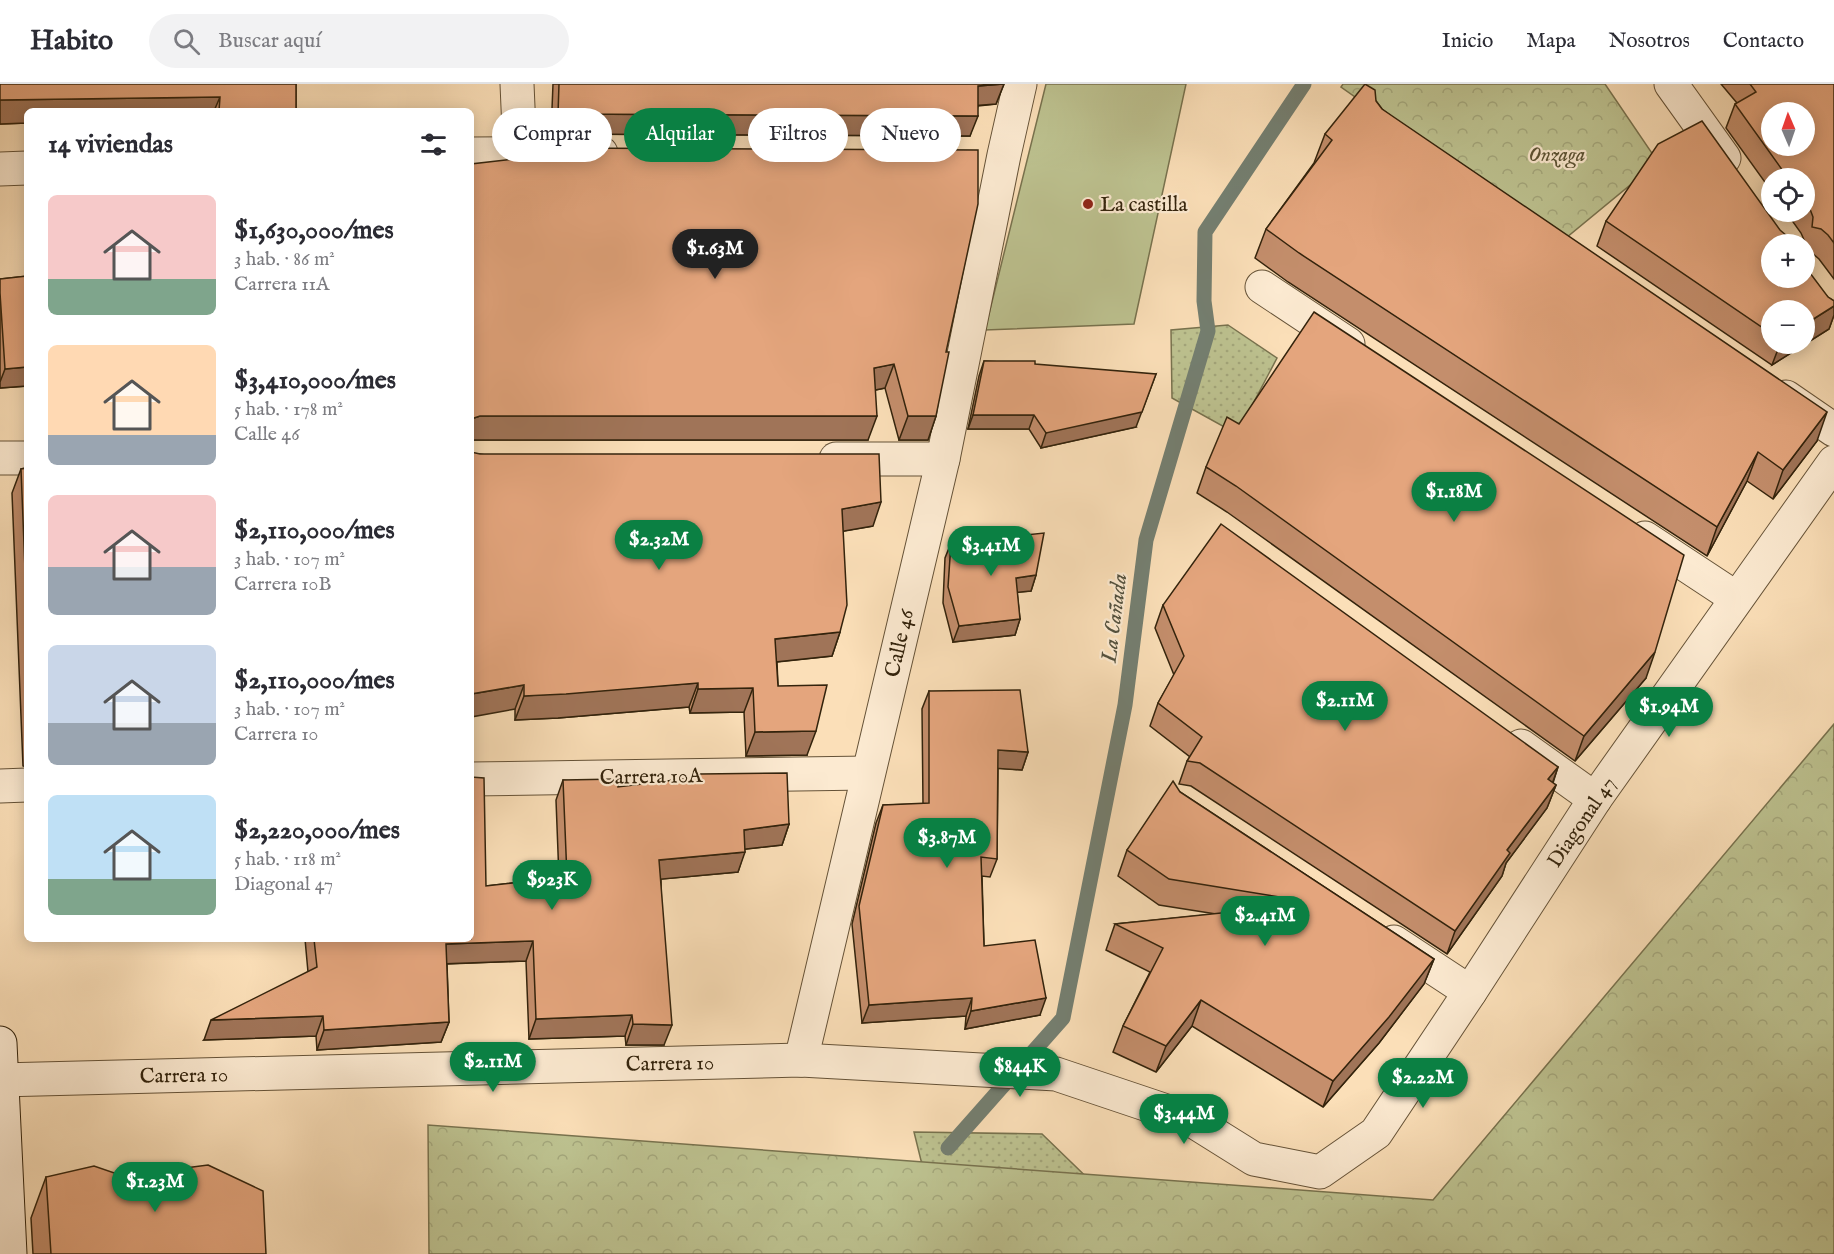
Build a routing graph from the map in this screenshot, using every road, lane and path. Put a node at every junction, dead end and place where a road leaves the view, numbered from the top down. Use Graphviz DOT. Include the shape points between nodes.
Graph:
graph roads {
  1 [pos="517,84"];
  2 [pos="1020,84"];
  3 [pos="1671,84"];
  4 [pos="518,108"];
  5 [pos="474,154"];
  6 [pos="492,154"];
  7 [pos="968,155"];
  8 [pos="1004,155"];
  9 [pos="24,168"];
  10 [pos="0,169"];
  11 [pos="1738,178"];
  12 [pos="1262,287"];
  13 [pos="1371,358"];
  14 [pos="1765,383"];
  15 [pos="1834,430"];
  16 [pos="0,458"];
  17 [pos="24,458"];
  18 [pos="804,459"];
  19 [pos="943,459"];
  20 [pos="1834,462"];
  21 [pos="1618,520"];
  22 [pos="1736,598"];
  23 [pos="1498,730"];
  24 [pos="868,773"];
  25 [pos="474,779"];
  26 [pos="24,785"];
  27 [pos="0,786"];
  28 [pos="1595,799"];
  29 [pos="1371,927"];
  30 [pos="1470,992"];
  31 [pos="0,1043"];
  32 [pos="801,1060"];
  33 [pos="1,1080"];
  34 [pos="1320,1172"];
  35 [pos="10,1254"];
  1 -- 4 [label="street"];
  2 -- 8 [label="street, Calle 46"];
  3 -- 11 [label="street"];
  5 -- 6 [label="street"];
  7 -- 8 [label="street"];
  8 -- 19 [label="street, Calle 46"];
  9 -- 10 [label="street"];
  12 -- 13 [label="street"];
  14 -- 15 [label="street"];
  16 -- 17 [label="street"];
  18 -- 19 [label="street"];
  19 -- 24 [label="street, Calle 46"];
  20 -- 22 [label="street, Diagonal 47"];
  21 -- 22 [label="street"];
  22 -- 28 [label="street, Diagonal 47"];
  23 -- 28 [label="street"];
  24 -- 25 [label="street, Carrera 10A"];
  24 -- 32 [label="street, Calle 46"];
  26 -- 27 [label="street"];
  28 -- 30 [label="street, Diagonal 47"];
  29 -- 30 [label="street"];
  30 -- 34 [label="street, Diagonal 47" via="1376,1133"];
  31 -- 33 [label="street"];
  32 -- 33 [label="street, Carrera 10"];
  32 -- 34 [label="street, Carrera 10" via="1056,1074 1190,1119 1254,1159"];
  33 -- 35 [label="street"];
}
